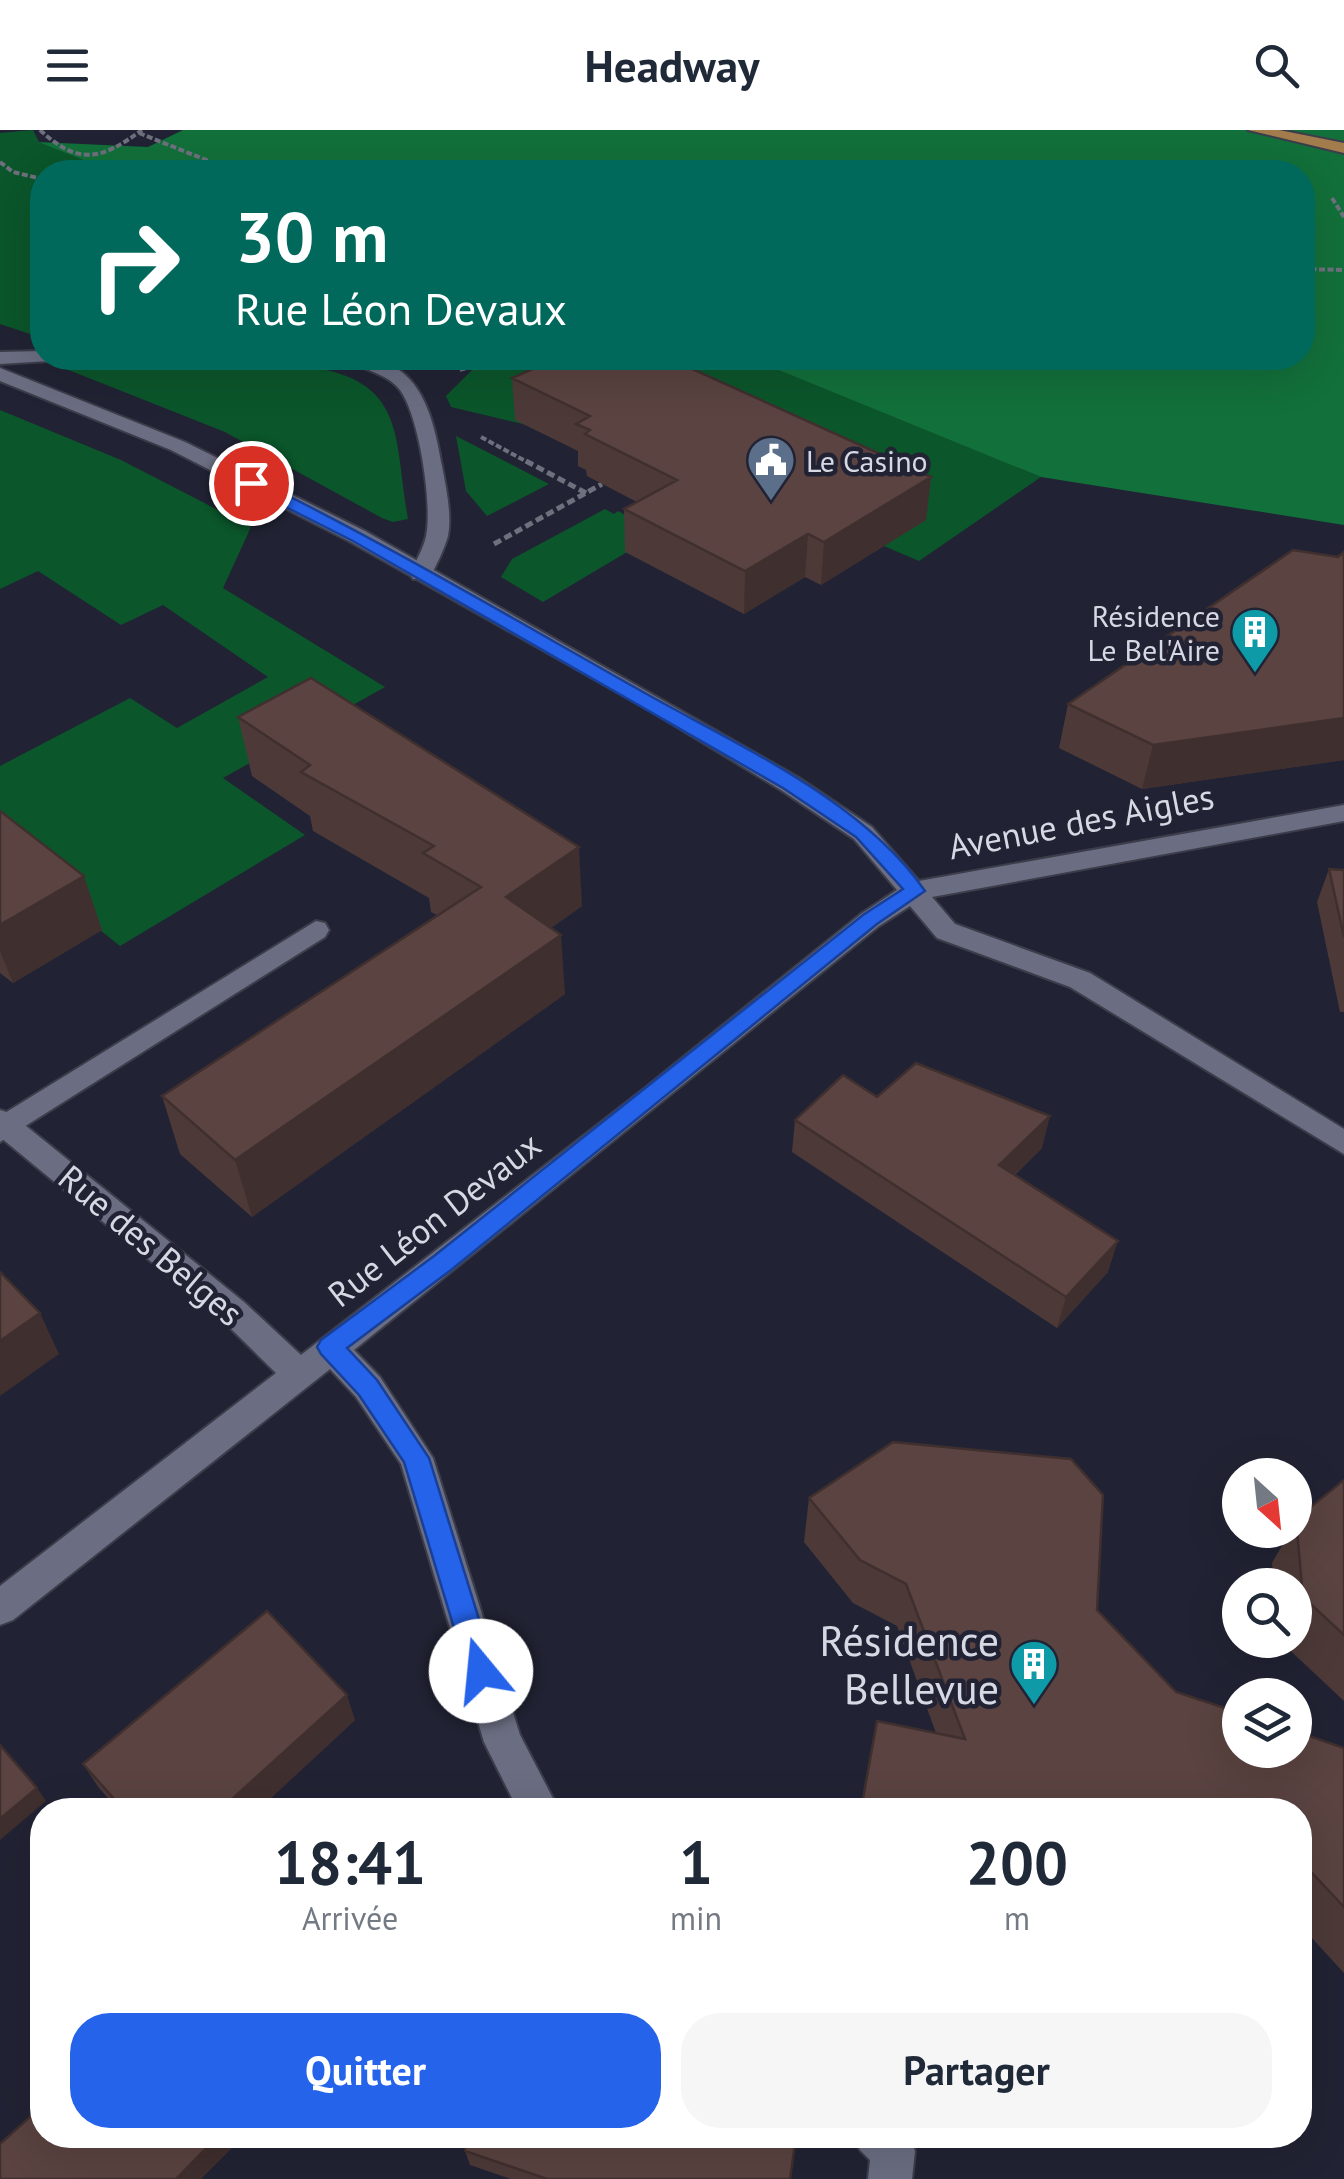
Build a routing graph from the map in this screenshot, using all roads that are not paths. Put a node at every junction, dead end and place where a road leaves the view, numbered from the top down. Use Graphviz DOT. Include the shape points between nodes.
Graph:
graph roads {
  1 [pos="1256,130"];
  2 [pos="1344,148"];
  3 [pos="30,357"];
  4 [pos="0,358"];
  5 [pos="384,370"];
  6 [pos="0,374"];
  7 [pos="421,574"];
  8 [pos="1344,813"];
  9 [pos="915,891"];
  10 [pos="316,930"];
  11 [pos="2,1126"];
  12 [pos="1344,1143"];
  13 [pos="330,1347"];
  14 [pos="298,1373"];
  15 [pos="0,1608"];
  16 [pos="533,1798"];
  17 [pos="889,2148"];
  18 [pos="890,2179"];
  1 -- 2 [label="main road"];
  3 -- 4 [label="street"];
  5 -- 7 [label="street" via="416,398 427,434 438,531"];
  6 -- 7 [label="street" via="178,446"];
  7 -- 9 [label="street" via="820,802 863,833"];
  8 -- 9 [label="street, Avenue des Aigles"];
  9 -- 12 [label="street, Avenue des Aigles" via="946,931 1080,980"];
  9 -- 13 [label="street, Rue Léon Devaux"];
  10 -- 11 [label="street"];
  11 -- 14 [label="street, Rue des Belges" via="233,1311"];
  13 -- 14 [label="street, Rue Léon Devaux"];
  13 -- 16 [label="street" via="368,1387 416,1458 503,1742"];
  14 -- 15 [label="street, Rue Léon Devaux"];
  17 -- 18 [label="street"];
}
